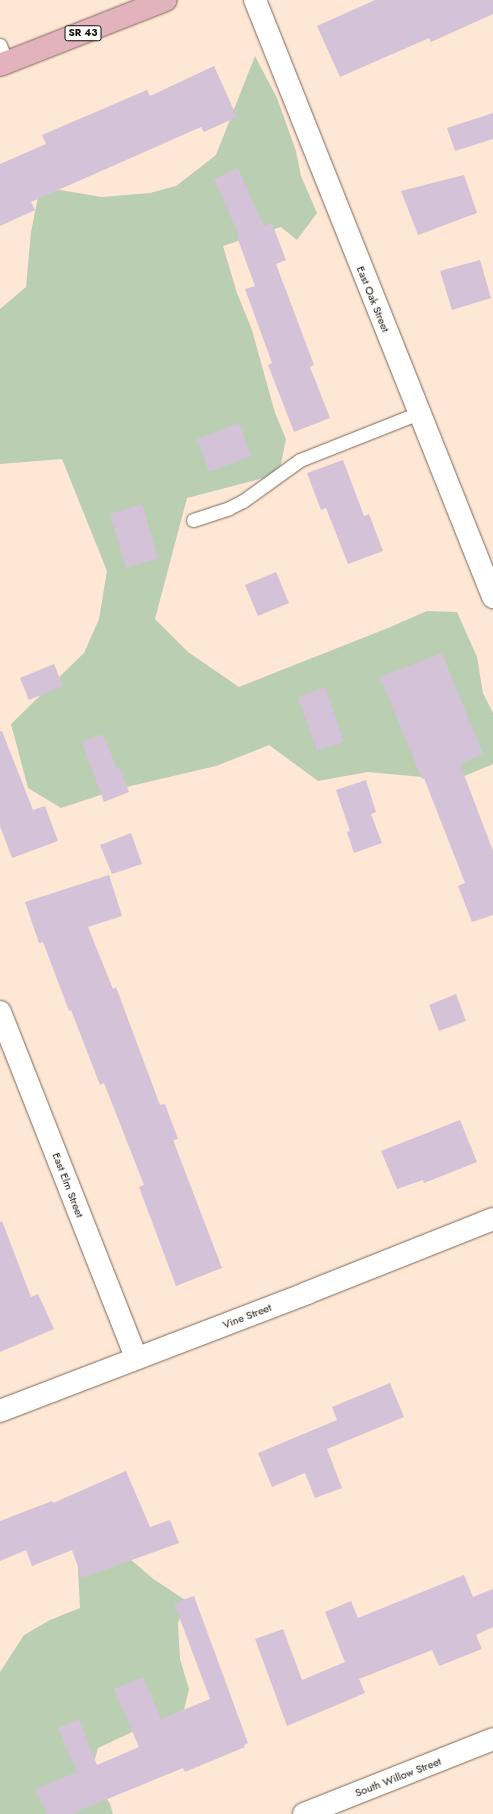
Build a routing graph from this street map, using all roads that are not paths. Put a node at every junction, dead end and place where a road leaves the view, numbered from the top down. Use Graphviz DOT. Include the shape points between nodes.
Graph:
graph roads {
  1 [pos="166,0"];
  2 [pos="255,0"];
  3 [pos="2,58"];
  4 [pos="419,414"];
  5 [pos="193,520"];
  6 [pos="488,570"];
  7 [pos="493,597"];
  8 [pos="0,1012"];
  9 [pos="493,1219"];
  10 [pos="136,1358"];
  11 [pos="0,1411"];
  12 [pos="493,1740"];
  13 [pos="304,1814"];
  1 -- 3 [label="main road, SR 43"];
  2 -- 4 [label="street, East Oak Street"];
  4 -- 5 [label="lane" via="300,460 243,501"];
  4 -- 6 [label="street, East Oak Street"];
  6 -- 7 [label="street, East Oak Street"];
  8 -- 10 [label="street, East Elm Street"];
  9 -- 10 [label="street, Vine Street"];
  10 -- 11 [label="street, Vine Street"];
  12 -- 13 [label="street, South Willow Street"];
}
